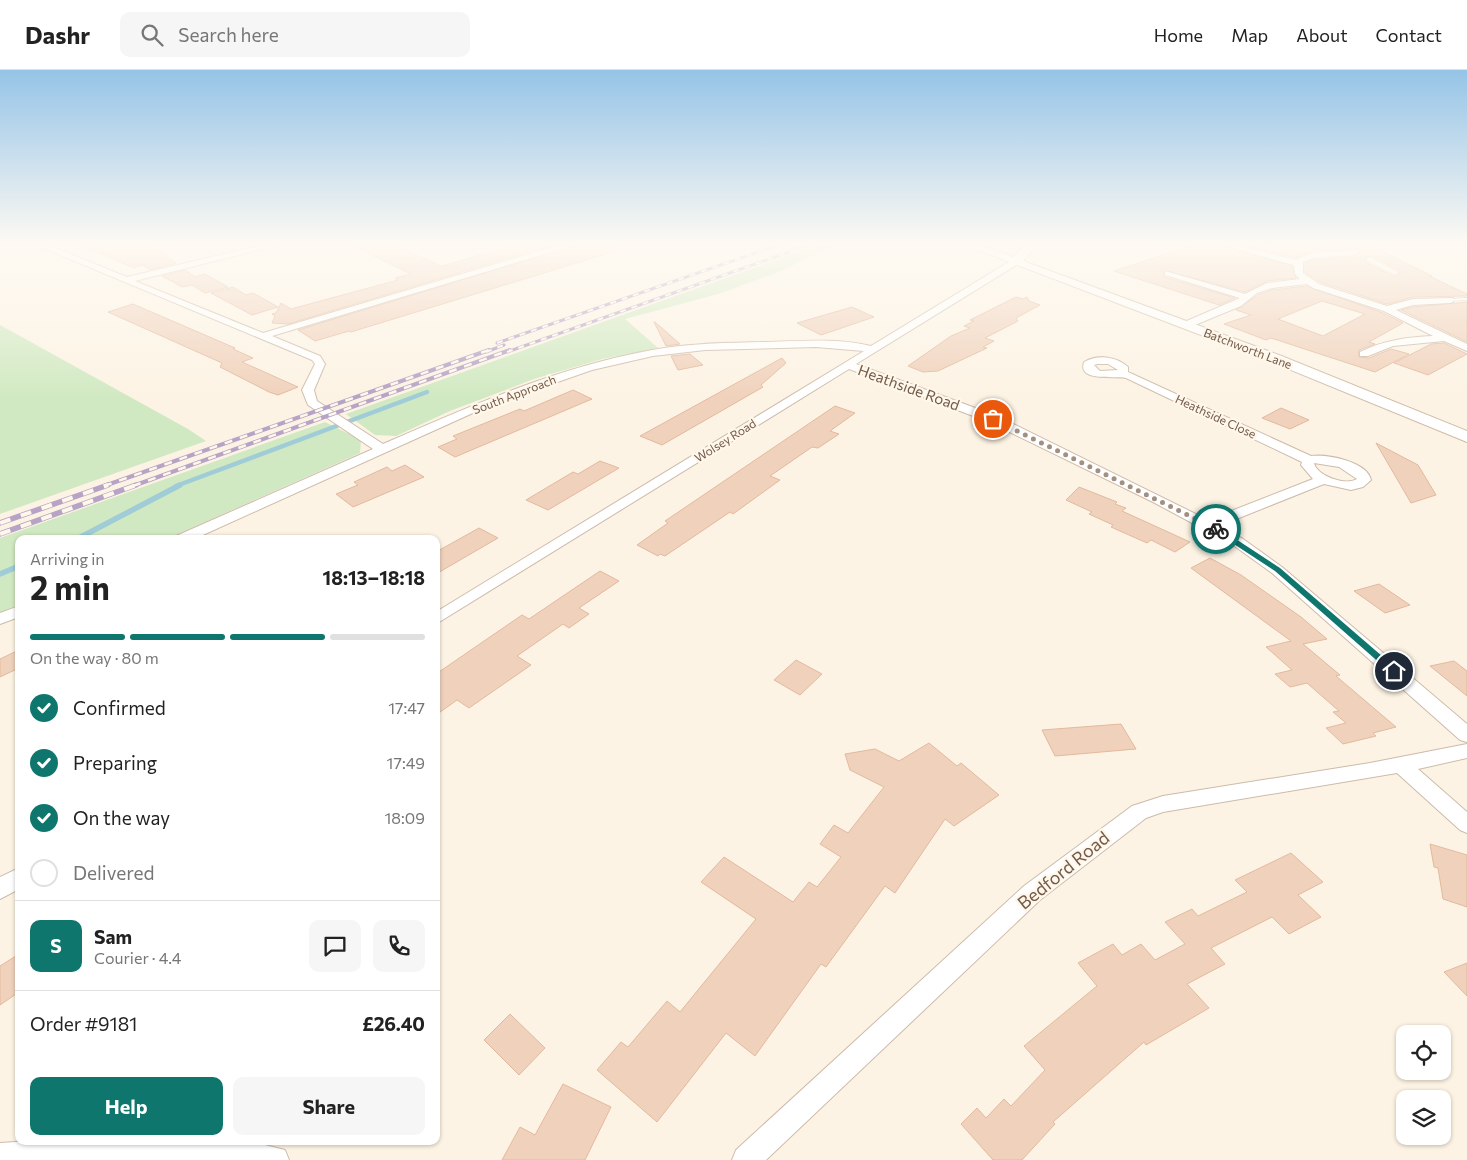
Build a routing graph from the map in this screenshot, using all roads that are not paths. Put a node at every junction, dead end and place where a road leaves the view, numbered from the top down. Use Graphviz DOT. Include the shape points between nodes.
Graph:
graph roads {
  1 [pos="165,296"];
  2 [pos="400,296"];
  3 [pos="959,296"];
  4 [pos="1107,296"];
  5 [pos="1242,296"];
  6 [pos="1346,296"];
  7 [pos="1246,297"];
  8 [pos="1467,299"];
  9 [pos="1450,300"];
  10 [pos="1387,309"];
  11 [pos="1186,325"];
  12 [pos="262,336"];
  13 [pos="1445,338"];
  14 [pos="1467,348"];
  15 [pos="871,349"];
  16 [pos="1364,354"];
  17 [pos="848,365"];
  18 [pos="1122,374"];
  19 [pos="1467,437"];
  20 [pos="382,449"];
  21 [pos="1308,460"];
  22 [pos="1324,479"];
  23 [pos="1209,525"];
  24 [pos="190,535"];
  25 [pos="15,613"];
  26 [pos="440,617"];
  27 [pos="0,619"];
  28 [pos="1467,735"];
  29 [pos="1467,751"];
  30 [pos="1401,765"];
  31 [pos="1467,824"];
  32 [pos="15,880"];
  33 [pos="0,889"];
  34 [pos="0,1157"];
  35 [pos="275,1160"];
  36 [pos="746,1160"];
  1 -- 12 [label="street"];
  2 -- 12 [label="street"];
  3 -- 15 [label="street, Wolsey Road"];
  4 -- 11 [label="street, Batchworth Lane"];
  5 -- 7 [label="street"];
  6 -- 10 [label="street"];
  7 -- 11 [label="street" via="1238,304"];
  8 -- 9 [label="lane"];
  9 -- 10 [label="street" via="1413,302"];
  10 -- 13 [label="street"];
  11 -- 19 [label="street, Batchworth Lane"];
  12 -- 20 [label="street" via="319,360 320,368 308,390 312,403"];
  13 -- 14 [label="street"];
  13 -- 16 [label="street" via="1396,341 1379,345"];
  15 -- 17 [label="street, Wolsey Road"];
  15 -- 20 [label="street, South Approach" via="775,344 653,353 589,367 542,382"];
  17 -- 23 [label="street, Heathside Road" via="993,419"];
  17 -- 26 [label="street, Wolsey Road"];
  18 -- 21 [label="street, Heathside Close"];
  20 -- 24 [label="street, South Approach"];
  21 -- 22 [label="street, Heathside Close" via="1309,470"];
  21 -- 22 [label="street, Heathside Close" via="1316,458 1344,464 1356,470 1364,480 1354,485"];
  22 -- 23 [label="street"];
  23 -- 28 [label="street, Heathside Road" via="1278,570"];
  25 -- 27 [label="street"];
  29 -- 30 [label="street, Bedford Road"];
  30 -- 31 [label="street"];
  30 -- 36 [label="street, Bedford Road" via="1163,804 1139,812 1032,893"];
  32 -- 33 [label="street"];
  34 -- 35 [label="street" via="197,1146"];
}
